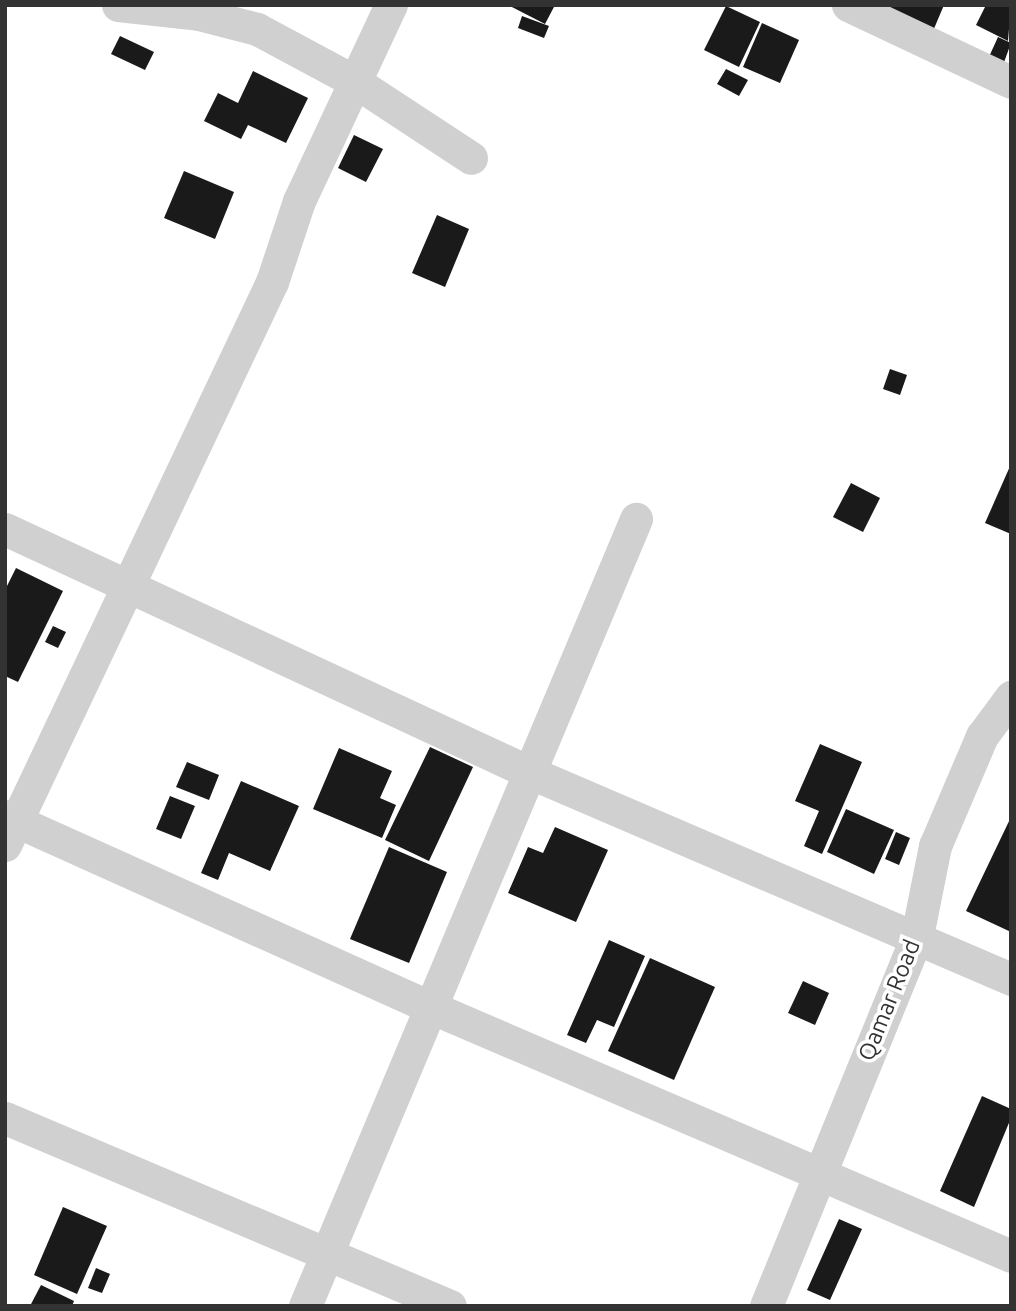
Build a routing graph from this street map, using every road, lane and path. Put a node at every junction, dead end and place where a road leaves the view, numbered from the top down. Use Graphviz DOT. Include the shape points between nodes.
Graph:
graph roads {
  1 [pos="118,5"];
  2 [pos="391,5"];
  3 [pos="848,5"];
  4 [pos="354,80"];
  5 [pos="1011,82"];
  6 [pos="471,158"];
  7 [pos="636,519"];
  8 [pos="5,528"];
  9 [pos="127,584"];
  10 [pos="1011,697"];
  11 [pos="529,772"];
  12 [pos="9,828"];
  13 [pos="918,936"];
  14 [pos="1011,979"];
  15 [pos="428,1006"];
  16 [pos="5,1118"];
  17 [pos="817,1173"];
  18 [pos="325,1252"];
  19 [pos="1011,1255"];
  20 [pos="305,1306"];
  21 [pos="450,1306"];
  22 [pos="766,1306"];
  1 -- 4 [label="street" via="199,14 257,29"];
  2 -- 4 [label="street"];
  3 -- 5 [label="street"];
  4 -- 6 [label="street"];
  4 -- 9 [label="street" via="299,201 272,282"];
  7 -- 11 [label="street"];
  8 -- 9 [label="street"];
  9 -- 11 [label="street"];
  9 -- 12 [label="street"];
  10 -- 13 [label="street, Qamar Road" via="982,736 935,846"];
  11 -- 13 [label="street"];
  11 -- 15 [label="street"];
  12 -- 15 [label="street"];
  13 -- 14 [label="street"];
  13 -- 17 [label="street, Qamar Road"];
  15 -- 17 [label="street"];
  15 -- 18 [label="street"];
  16 -- 18 [label="street"];
  17 -- 19 [label="street"];
  17 -- 22 [label="street, Qamar Road"];
  18 -- 20 [label="street"];
  18 -- 21 [label="street"];
}
